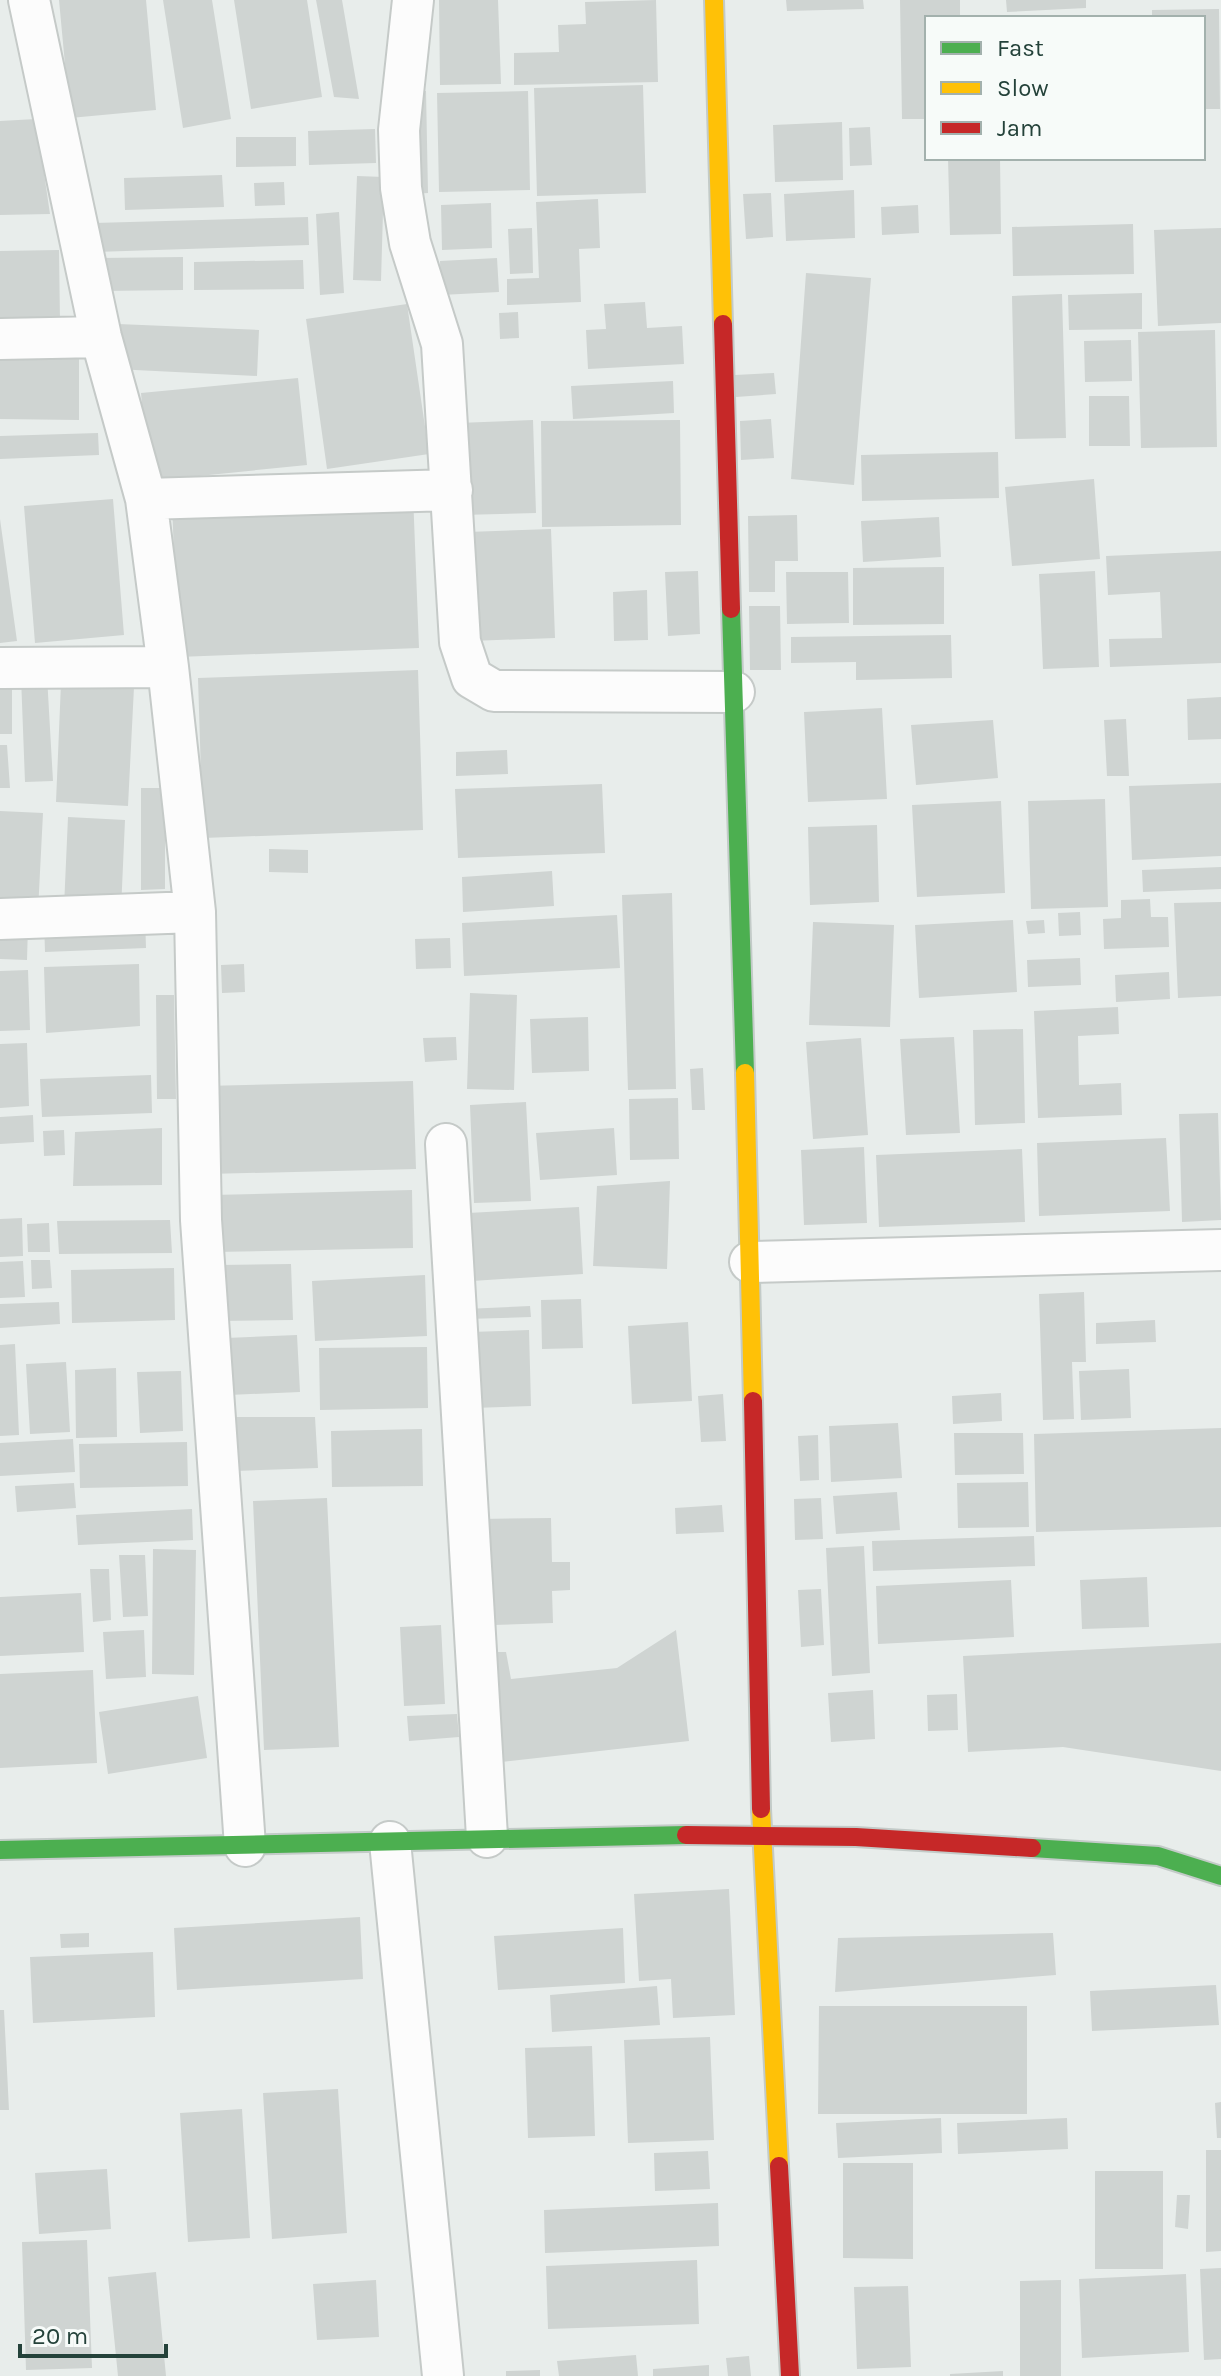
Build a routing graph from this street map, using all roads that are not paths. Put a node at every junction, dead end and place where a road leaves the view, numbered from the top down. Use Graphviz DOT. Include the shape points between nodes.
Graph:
graph roads {
  1 [pos="29,0"];
  2 [pos="413,0"];
  3 [pos="714,0"];
  4 [pos="101,337"];
  5 [pos="0,339"];
  6 [pos="452,490"];
  7 [pos="146,499"];
  8 [pos="168,667"];
  9 [pos="0,668"];
  10 [pos="734,692"];
  11 [pos="195,912"];
  12 [pos="0,919"];
  13 [pos="446,1144"];
  14 [pos="1221,1250"];
  15 [pos="750,1262"];
  16 [pos="762,1834"];
  17 [pos="487,1837"];
  18 [pos="390,1842"];
  19 [pos="245,1846"];
  20 [pos="0,1850"];
  21 [pos="1221,1876"];
  22 [pos="443,2376"];
  23 [pos="790,2376"];
  1 -- 4 [label="street"];
  2 -- 6 [label="street" via="399,130 401,188 410,243 442,344"];
  3 -- 10 [label="street"];
  4 -- 5 [label="street"];
  4 -- 7 [label="street"];
  6 -- 7 [label="street"];
  6 -- 10 [label="street" via="460,642 472,678 494,691"];
  7 -- 8 [label="street"];
  8 -- 9 [label="street"];
  8 -- 11 [label="street"];
  10 -- 15 [label="street"];
  11 -- 12 [label="street"];
  11 -- 19 [label="street" via="201,1220"];
  13 -- 17 [label="street"];
  14 -- 15 [label="street"];
  15 -- 16 [label="street"];
  16 -- 17 [label="street"];
  16 -- 21 [label="street" via="1158,1856"];
  16 -- 23 [label="street"];
  17 -- 18 [label="street"];
  18 -- 19 [label="street"];
  18 -- 22 [label="street"];
  19 -- 20 [label="street"];
}
